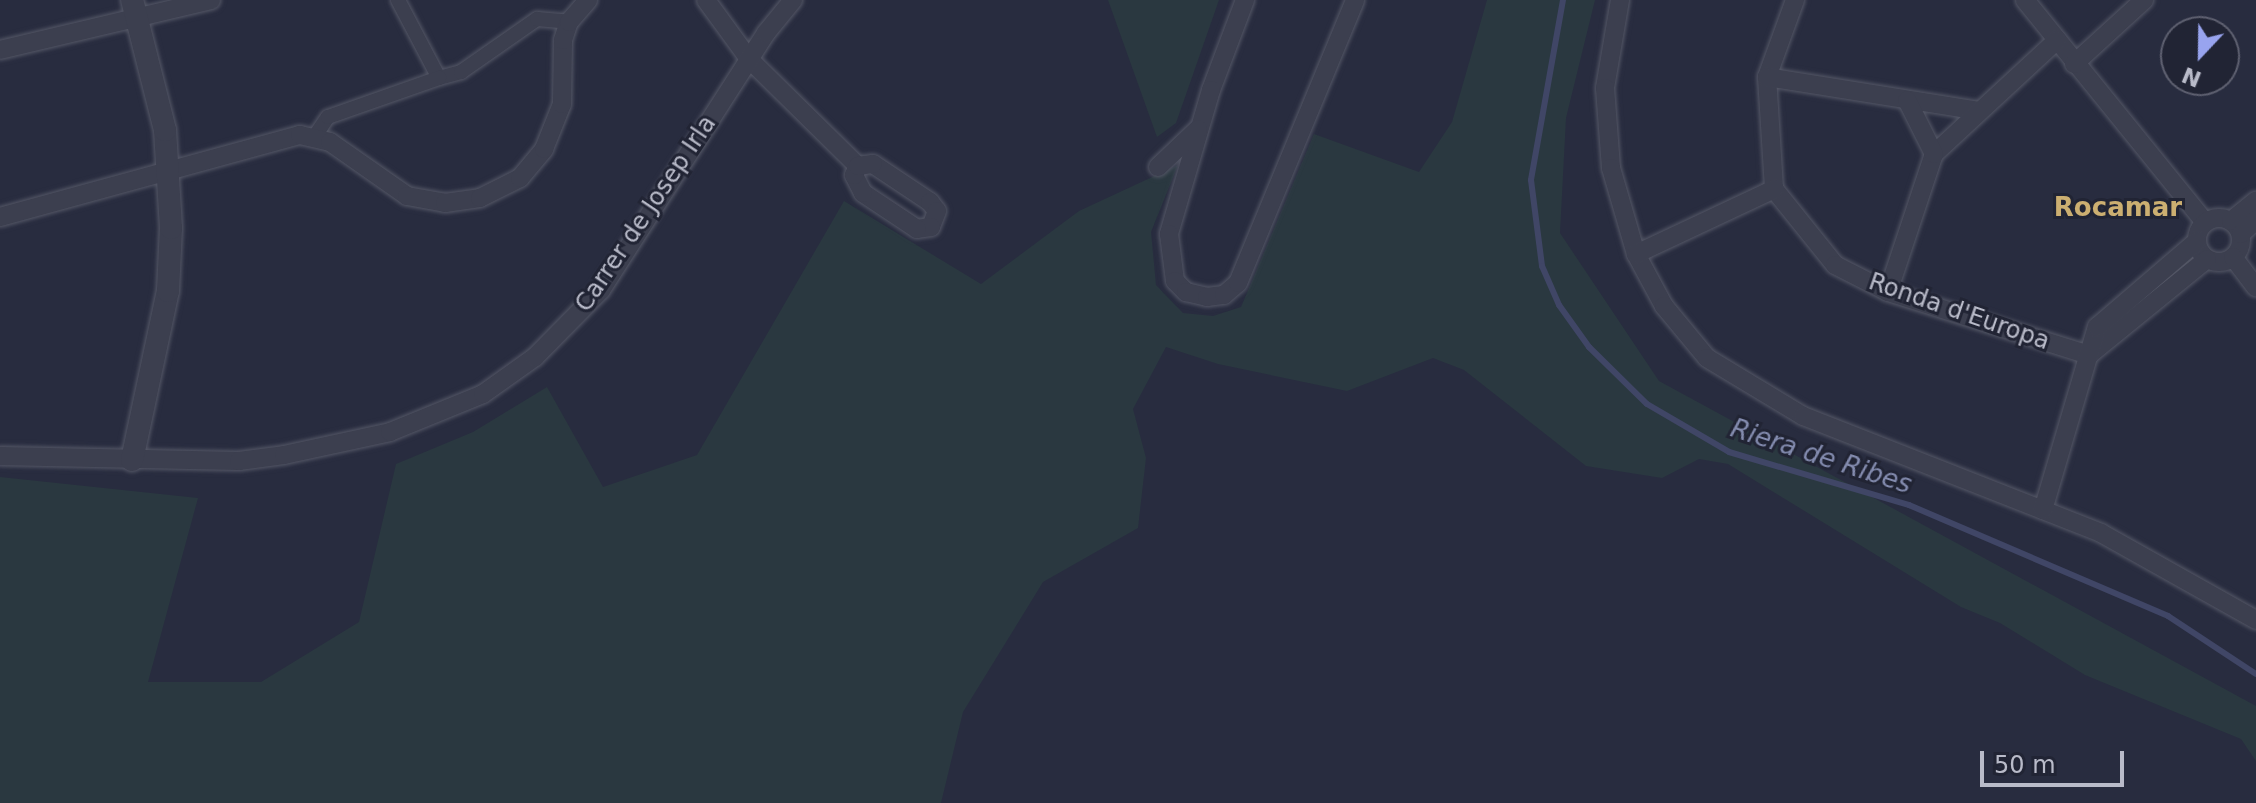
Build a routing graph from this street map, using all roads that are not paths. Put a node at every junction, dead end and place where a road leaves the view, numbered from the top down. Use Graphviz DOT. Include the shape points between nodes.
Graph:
graph roads {
  1 [pos="211,0"];
  2 [pos="398,0"];
  3 [pos="588,0"];
  4 [pos="706,0"];
  5 [pos="793,0"];
  6 [pos="1245,0"];
  7 [pos="1355,0"];
  8 [pos="1620,0"];
  9 [pos="1795,0"];
  10 [pos="2025,0"];
  11 [pos="2144,0"];
  12 [pos="135,10"];
  13 [pos="569,22"];
  14 [pos="2057,40"];
  15 [pos="0,50"];
  16 [pos="749,59"];
  17 [pos="2074,64"];
  18 [pos="1767,77"];
  19 [pos="439,78"];
  20 [pos="1907,100"];
  21 [pos="1979,111"];
  22 [pos="1200,127"];
  23 [pos="315,136"];
  24 [pos="1934,154"];
  25 [pos="858,166"];
  26 [pos="1158,167"];
  27 [pos="170,171"];
  28 [pos="1774,189"];
  29 [pos="2256,201"];
  30 [pos="0,217"];
  31 [pos="2256,220"];
  32 [pos="2205,222"];
  33 [pos="2236,227"];
  34 [pos="2197,241"];
  35 [pos="1636,254"];
  36 [pos="2233,257"];
  37 [pos="2207,259"];
  38 [pos="2256,287"];
  39 [pos="1888,292"];
  40 [pos="2089,355"];
  41 [pos="0,456"];
  42 [pos="132,460"];
  43 [pos="2043,510"];
  44 [pos="2256,620"];
  1 -- 12 [label="street"];
  2 -- 19 [label="street"];
  3 -- 13 [label="street"];
  4 -- 16 [label="street"];
  5 -- 16 [label="street, Carrer de Josep Irla"];
  6 -- 22 [label="street"];
  7 -- 22 [label="street" via="1238,283 1224,295 1186,292 1170,270 1169,234"];
  8 -- 35 [label="street" via="1606,101 1611,168"];
  9 -- 18 [label="street"];
  10 -- 14 [label="street"];
  11 -- 17 [label="street"];
  12 -- 15 [label="street"];
  12 -- 27 [label="street"];
  13 -- 19 [label="street" via="537,19 461,72"];
  13 -- 23 [label="street" via="562,50 564,90 552,134 535,163 502,190 462,202 426,201 387,186 341,149"];
  14 -- 17 [label="street"];
  14 -- 21 [label="street"];
  16 -- 25 [label="street"];
  16 -- 42 [label="street, Carrer de Josep Irla" via="601,290 557,338 483,394 432,418 338,447 239,461"];
  17 -- 32 [label="street"];
  18 -- 20 [label="street"];
  18 -- 28 [label="street"];
  19 -- 23 [label="street" via="328,117"];
  20 -- 21 [label="street"];
  20 -- 24 [label="street"];
  21 -- 24 [label="street"];
  22 -- 26 [label="street"];
  23 -- 27 [label="street" via="287,137"];
  24 -- 39 [label="street"];
  27 -- 30 [label="street"];
  27 -- 42 [label="street" via="168,291"];
  28 -- 35 [label="street"];
  28 -- 39 [label="street, Ronda d'Europa" via="1835,265"];
  29 -- 33 [label="street"];
  31 -- 33 [label="street"];
  32 -- 33 [label="street"];
  32 -- 34 [label="street"];
  33 -- 36 [label="street"];
  34 -- 37 [label="street"];
  34 -- 40 [label="street" via="2097,327"];
  35 -- 43 [label="street" via="1664,306 1707,358 1755,392 1841,432"];
  36 -- 37 [label="street"];
  36 -- 38 [label="street"];
  37 -- 40 [label="street"];
  39 -- 40 [label="street, Ronda d'Europa"];
  40 -- 43 [label="street"];
  41 -- 42 [label="street, Carrer de Josep Irla"];
  43 -- 44 [label="street" via="2101,533"];
}
